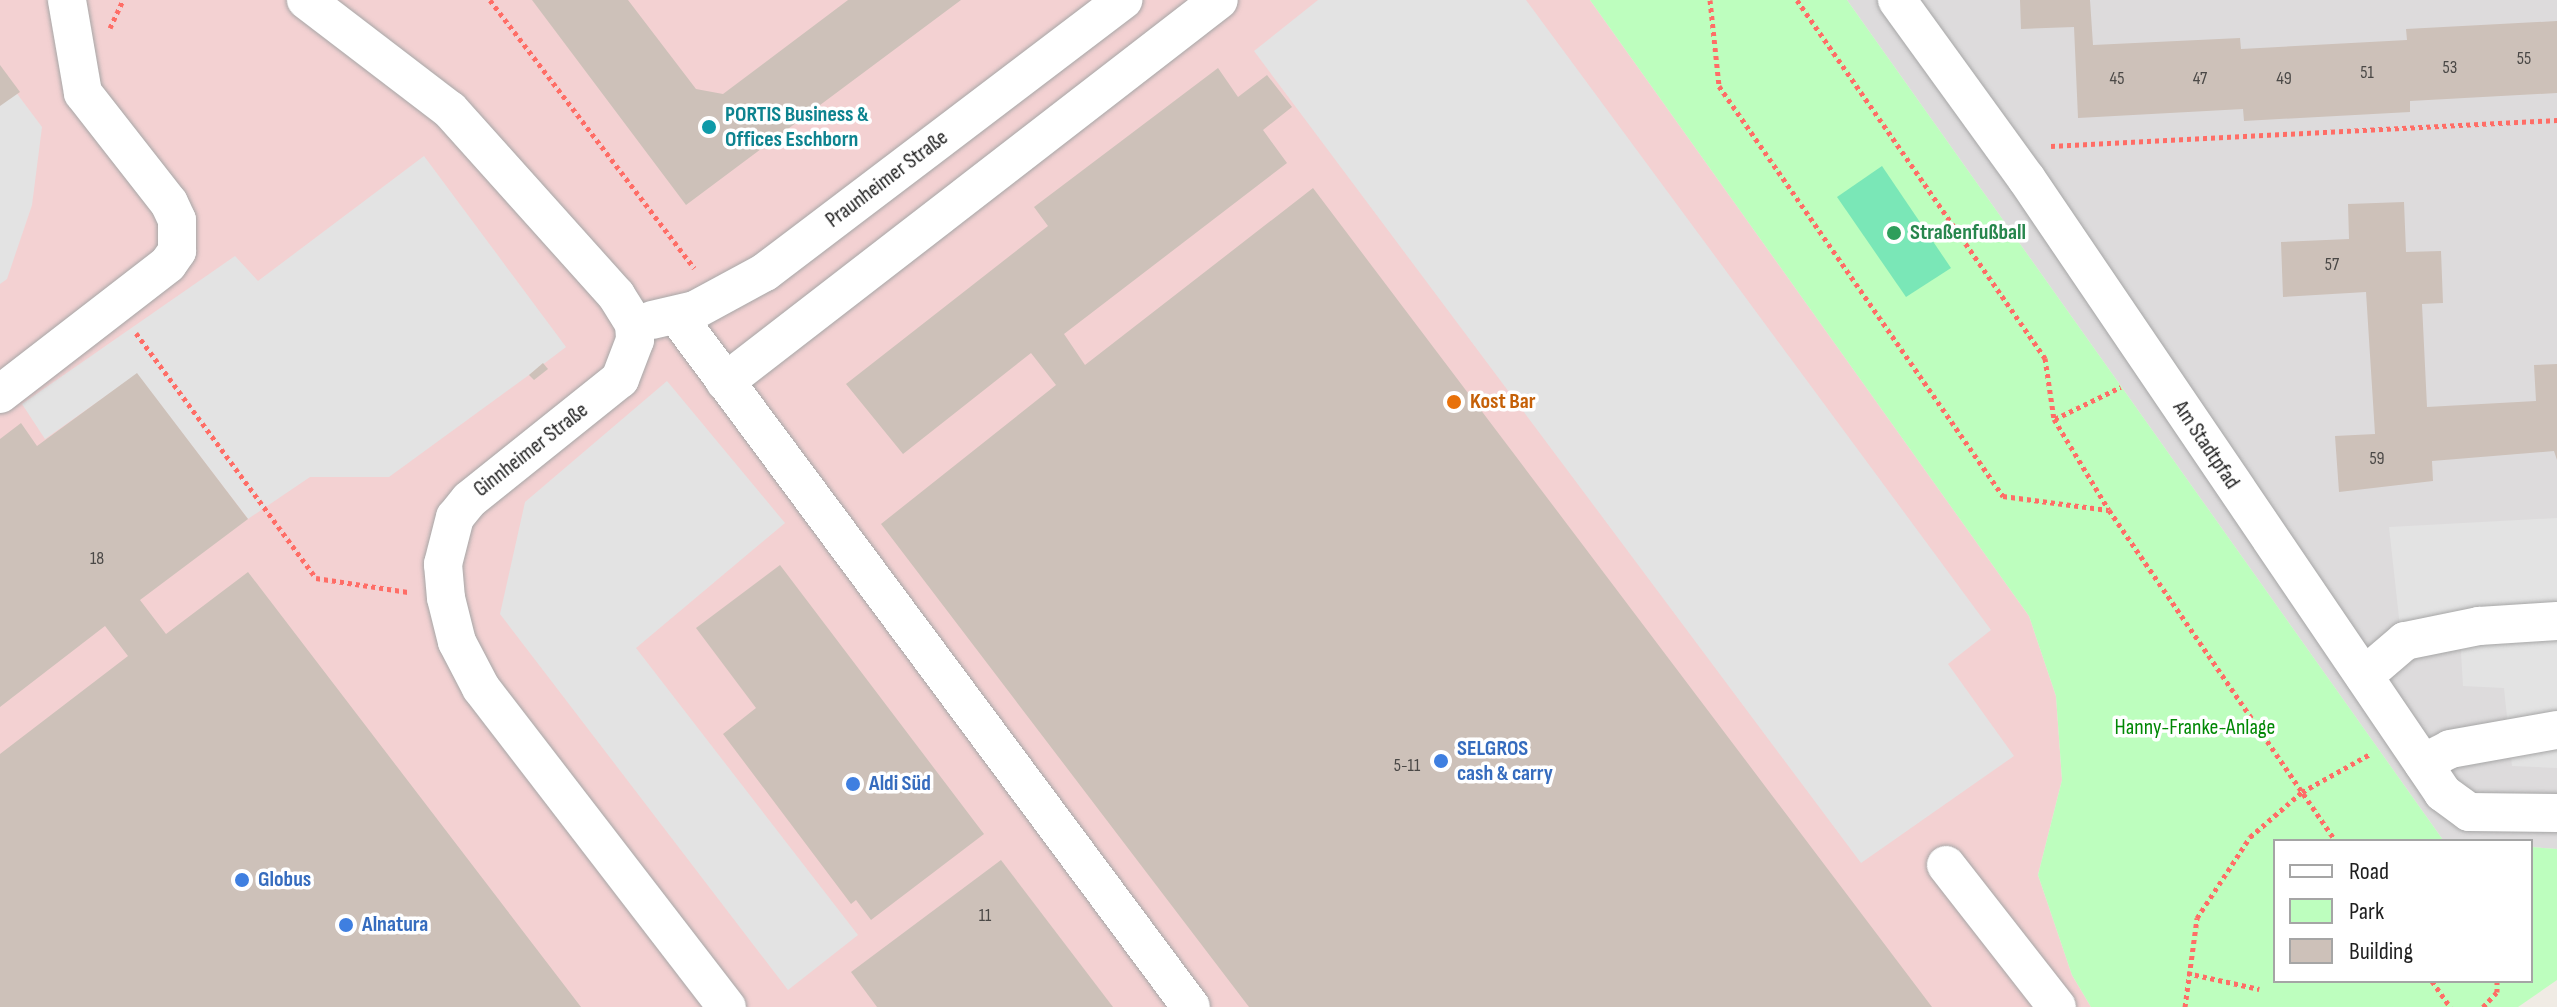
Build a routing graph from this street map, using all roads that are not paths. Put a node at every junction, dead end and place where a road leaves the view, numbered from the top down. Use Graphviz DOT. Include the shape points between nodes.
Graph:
graph roads {
  1 [pos="67,0"];
  2 [pos="306,0"];
  3 [pos="1123,0"];
  4 [pos="1219,0"];
  5 [pos="1897,0"];
  6 [pos="91,25"];
  7 [pos="677,316"];
  8 [pos="634,324"];
  9 [pos="725,382"];
  10 [pos="0,394"];
  11 [pos="2557,621"];
  12 [pos="2364,676"];
  13 [pos="2557,730"];
  14 [pos="2413,750"];
  15 [pos="2557,813"];
  16 [pos="1946,865"];
  17 [pos="727,1007"];
  18 [pos="1191,1007"];
  19 [pos="2057,1007"];
  1 -- 6 [label="street"];
  2 -- 8 [label="street" via="450,110 616,295"];
  3 -- 7 [label="street, Praunheimer Straße" via="765,272"];
  4 -- 9 [label="street"];
  5 -- 12 [label="street, Am Stadtpfad"];
  6 -- 10 [label="street" via="83,93 169,203 179,236 168,264"];
  7 -- 8 [label="street, Praunheimer Straße"];
  7 -- 9 [label="street"];
  8 -- 17 [label="street, Ginnheimer Straße" via="635,340 620,379 469,500 455,517 443,564 446,598 457,642 481,688"];
  9 -- 18 [label="street"];
  11 -- 12 [label="street" via="2479,626 2405,641"];
  12 -- 14 [label="street, Am Stadtpfad"];
  13 -- 14 [label="street" via="2450,749"];
  14 -- 15 [label="street, Am Stadtpfad" via="2443,793 2469,812"];
  16 -- 19 [label="street"];
}
